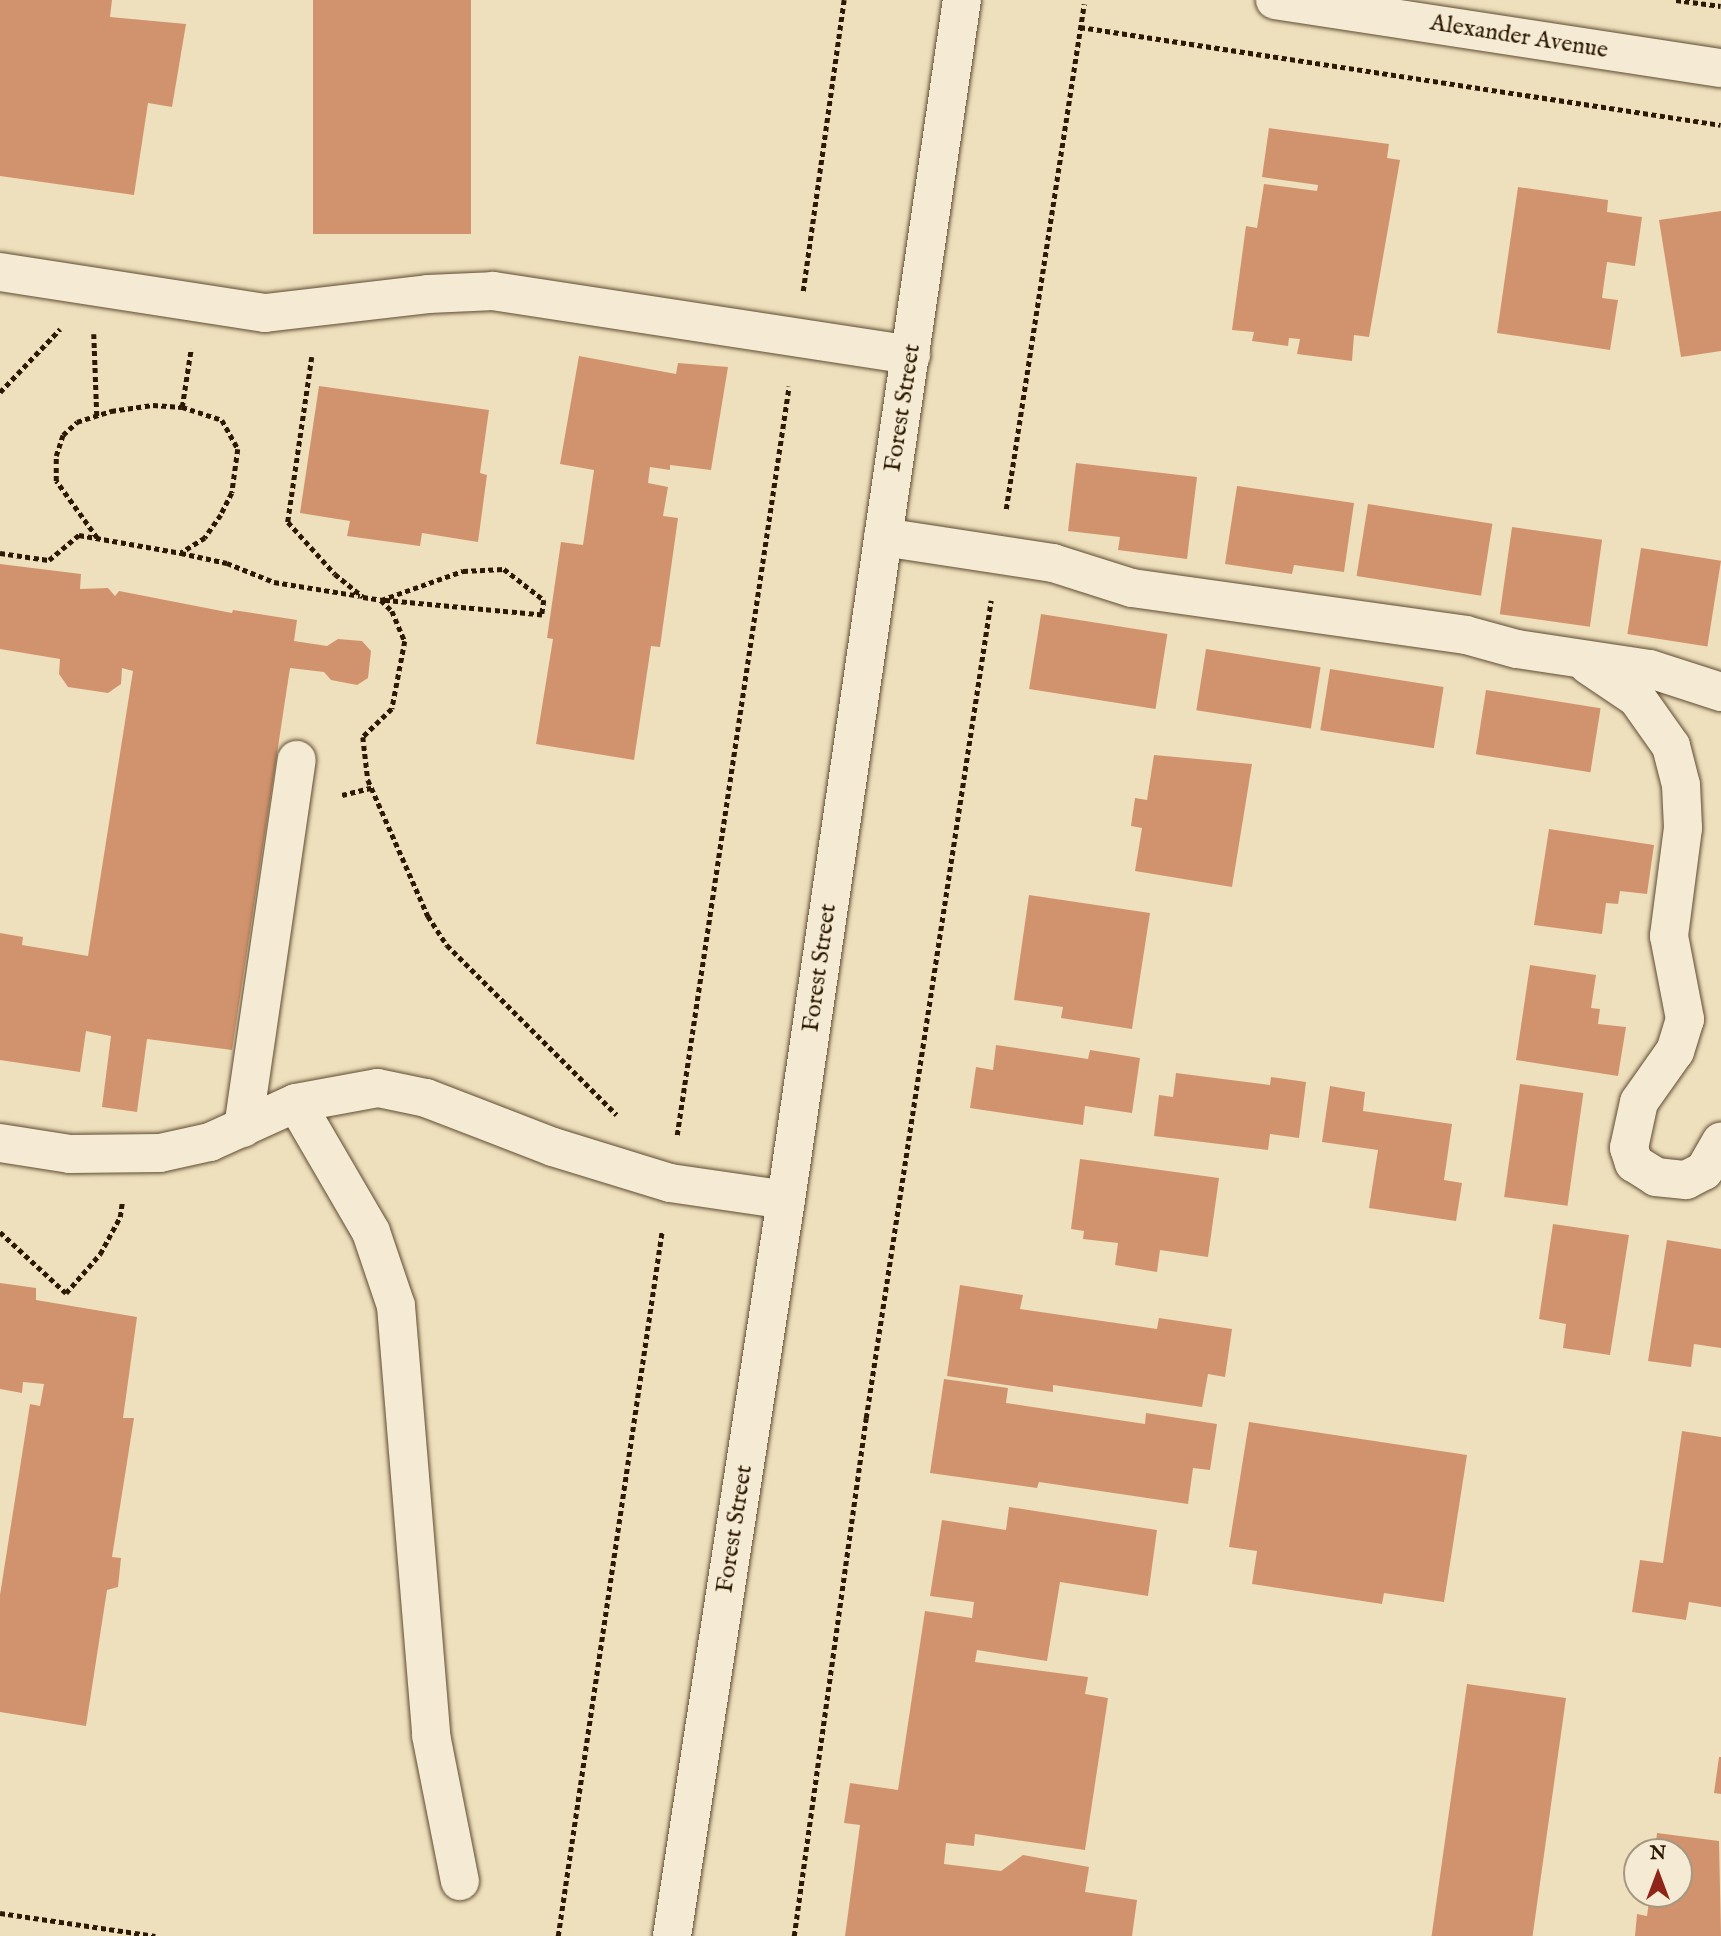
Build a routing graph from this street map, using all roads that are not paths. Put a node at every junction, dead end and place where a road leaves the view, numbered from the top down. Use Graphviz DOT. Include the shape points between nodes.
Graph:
graph roads {
  1 [pos="962,0"];
  2 [pos="1275,0"];
  3 [pos="1721,68"];
  4 [pos="0,272"];
  5 [pos="911,355"];
  6 [pos="883,537"];
  7 [pos="1570,657"];
  8 [pos="1721,692"];
  9 [pos="298,760"];
  10 [pos="296,1103"];
  11 [pos="243,1128"];
  12 [pos="1721,1142"];
  13 [pos="0,1143"];
  14 [pos="786,1200"];
  15 [pos="460,1881"];
  16 [pos="672,1936"];
  1 -- 5 [label="street, Forest Street"];
  2 -- 3 [label="street, Alexander Avenue"];
  4 -- 5 [label="street" via="265,313 493,291"];
  5 -- 6 [label="street, Forest Street"];
  6 -- 7 [label="street" via="1083,569 1132,588 1466,635"];
  6 -- 14 [label="street, Forest Street"];
  7 -- 8 [label="street" via="1650,669"];
  7 -- 12 [label="street" via="1599,670 1637,698 1671,746 1681,785 1683,828 1669,936 1685,1019 1675,1051 1639,1102 1629,1148 1634,1163 1656,1177 1686,1180 1704,1171"];
  9 -- 11 [label="street"];
  10 -- 11 [label="street"];
  10 -- 14 [label="street" via="351,1090 400,1091 553,1147 670,1182"];
  10 -- 15 [label="street" via="370,1232 396,1306 431,1735"];
  11 -- 13 [label="street" via="186,1149 129,1156 70,1154"];
  14 -- 16 [label="street, Forest Street"];
}
